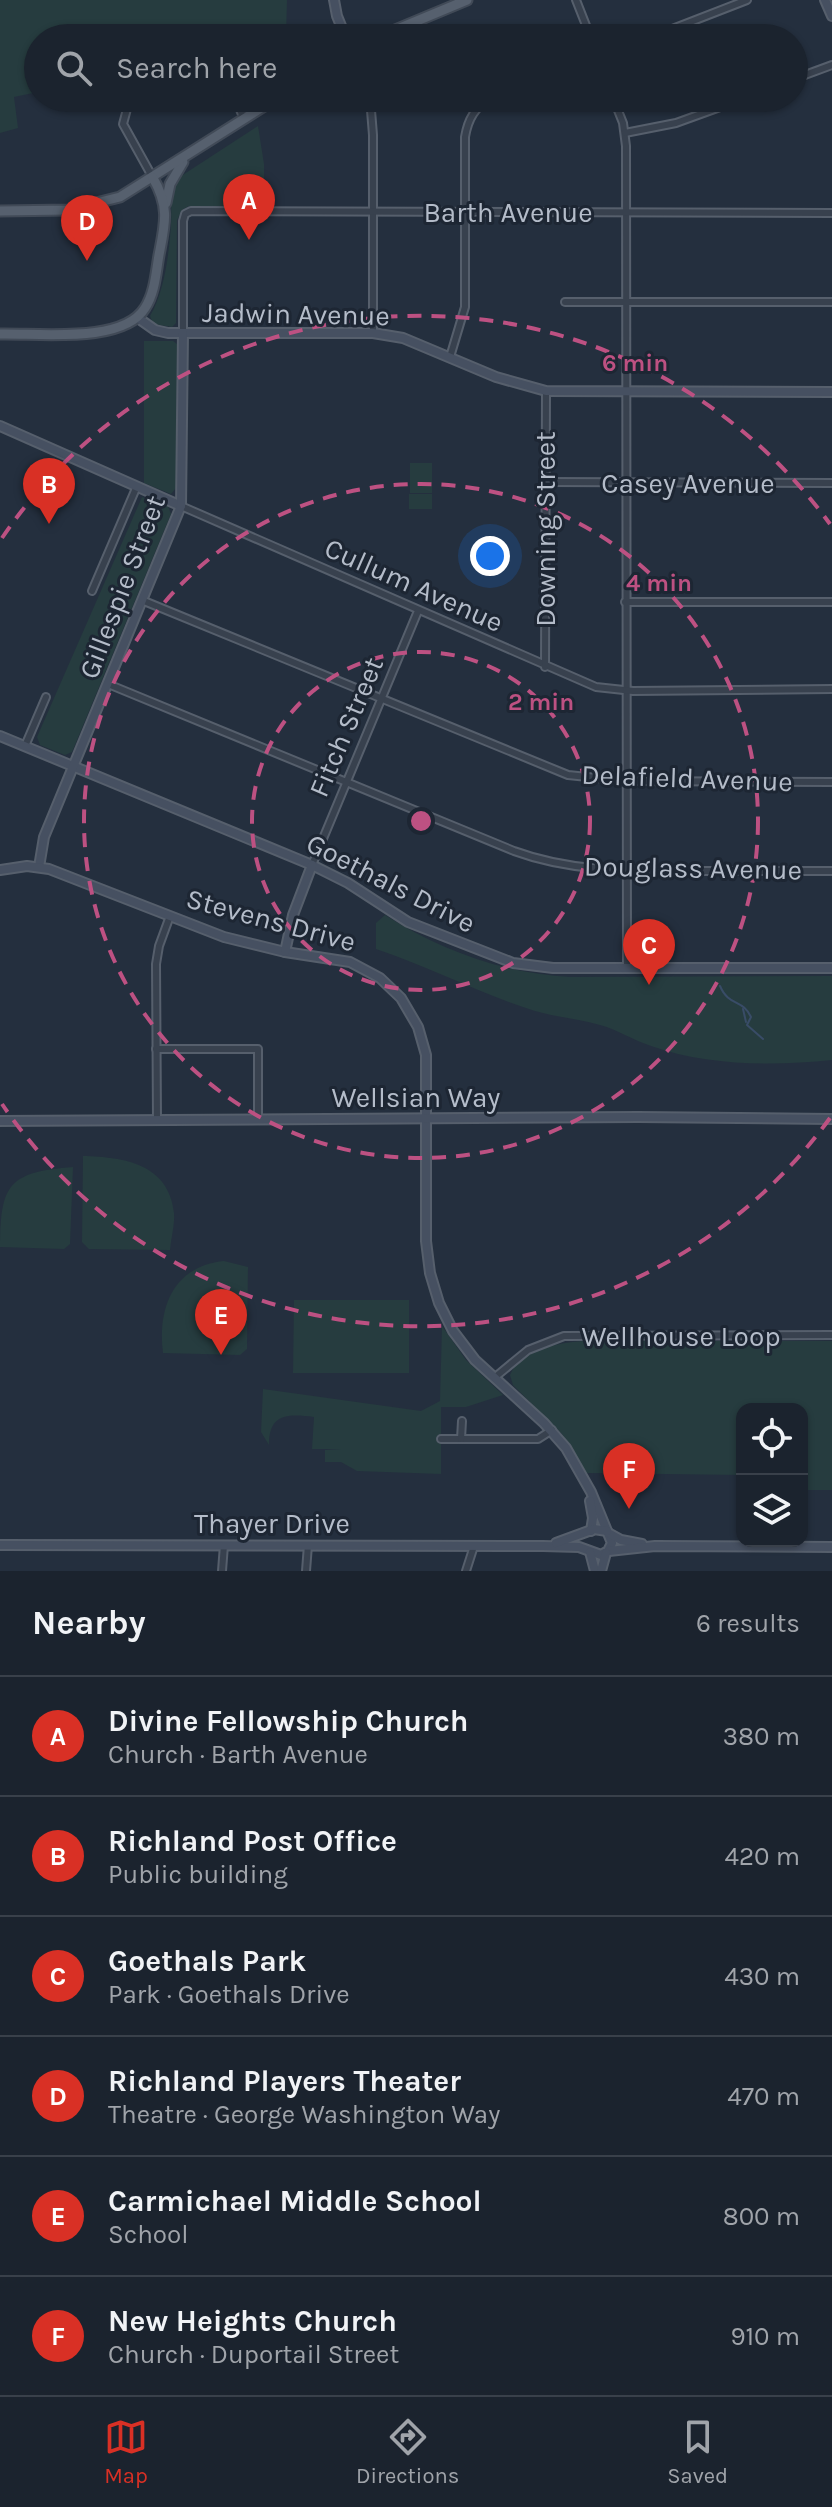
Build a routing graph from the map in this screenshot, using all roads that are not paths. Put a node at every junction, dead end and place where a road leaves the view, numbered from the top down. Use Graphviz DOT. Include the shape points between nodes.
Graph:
graph roads {
  1 [pos="334,0"];
  2 [pos="467,0"];
  3 [pos="576,0"];
  4 [pos="747,0"];
  5 [pos="825,0"];
  6 [pos="832,16"];
  7 [pos="340,24"];
  8 [pos="410,24"];
  9 [pos="585,24"];
  10 [pos="685,24"];
  11 [pos="832,65"];
  12 [pos="808,74"];
  13 [pos="126,112"];
  14 [pos="241,112"];
  15 [pos="255,112"];
  16 [pos="371,112"];
  17 [pos="475,112"];
  18 [pos="618,112"];
  19 [pos="706,112"];
  20 [pos="244,119"];
  21 [pos="625,133"];
  22 [pos="187,156"];
  23 [pos="153,178"];
  24 [pos="165,207"];
  25 [pos="0,211"];
  26 [pos="373,212"];
  27 [pos="626,212"];
  28 [pos="466,213"];
  29 [pos="832,213"];
  30 [pos="185,214"];
  31 [pos="565,302"];
  32 [pos="626,302"];
  33 [pos="832,302"];
  34 [pos="138,318"];
  35 [pos="183,333"];
  36 [pos="373,333"];
  37 [pos="0,334"];
  38 [pos="450,357"];
  39 [pos="546,391"];
  40 [pos="626,392"];
  41 [pos="832,392"];
  42 [pos="0,426"];
  43 [pos="545,482"];
  44 [pos="626,483"];
  45 [pos="832,483"];
  46 [pos="137,486"];
  47 [pos="181,506"];
  48 [pos="92,591"];
  49 [pos="144,601"];
  50 [pos="625,602"];
  51 [pos="832,602"];
  52 [pos="418,611"];
  53 [pos="545,667"];
  54 [pos="108,684"];
  55 [pos="832,689"];
  56 [pos="625,691"];
  57 [pos="46,697"];
  58 [pos="382,699"];
  59 [pos="0,736"];
  60 [pos="25,746"];
  61 [pos="74,767"];
  62 [pos="626,781"];
  63 [pos="832,782"];
  64 [pos="347,783"];
  65 [pos="312,865"];
  66 [pos="39,867"];
  67 [pos="0,870"];
  68 [pos="626,871"];
  69 [pos="832,871"];
  70 [pos="170,916"];
  71 [pos="285,952"];
  72 [pos="627,967"];
  73 [pos="832,968"];
  74 [pos="156,1049"];
  75 [pos="157,1119"];
  76 [pos="427,1119"];
  77 [pos="832,1119"];
  78 [pos="258,1120"];
  79 [pos="0,1121"];
  80 [pos="832,1335"];
  81 [pos="494,1378"];
  82 [pos="462,1421"];
  83 [pos="552,1430"];
  84 [pos="441,1439"];
  85 [pos="461,1439"];
  86 [pos="579,1470"];
  87 [pos="590,1532"];
  88 [pos="609,1533"];
  89 [pos="0,1545"];
  90 [pos="224,1545"];
  91 [pos="308,1545"];
  92 [pos="474,1546"];
  93 [pos="543,1546"];
  94 [pos="655,1546"];
  95 [pos="832,1547"];
  96 [pos="590,1551"];
  97 [pos="607,1552"];
  98 [pos="222,1571"];
  99 [pos="306,1571"];
  100 [pos="466,1571"];
  101 [pos="595,1571"];
  102 [pos="601,1571"];
  1 -- 7 [label="street"];
  2 -- 8 [label="main road"];
  3 -- 9 [label="street"];
  4 -- 10 [label="street"];
  5 -- 6 [label="street"];
  11 -- 12 [label="street"];
  13 -- 23 [label="street" via="123,124"];
  14 -- 20 [label="street"];
  15 -- 20 [label="main road"];
  16 -- 26 [label="street"];
  17 -- 28 [label="street" via="465,137"];
  18 -- 21 [label="street"];
  19 -- 21 [label="street"];
  20 -- 22 [label="main road"];
  21 -- 27 [label="street"];
  22 -- 23 [label="main road"];
  22 -- 24 [label="main road" via="170,184"];
  23 -- 24 [label="main road"];
  23 -- 25 [label="main road" via="92,206"];
  24 -- 34 [label="main road" via="153,288"];
  26 -- 28 [label="street, Barth Avenue"];
  26 -- 30 [label="street, Barth Avenue"];
  26 -- 36 [label="street"];
  27 -- 28 [label="street, Barth Avenue"];
  27 -- 29 [label="street, Barth Avenue"];
  27 -- 32 [label="street"];
  28 -- 38 [label="street" via="465,307"];
  30 -- 35 [label="street, Gillespie Street"];
  31 -- 32 [label="street"];
  32 -- 33 [label="street"];
  32 -- 40 [label="street"];
  34 -- 35 [label="street, Jadwin Avenue" via="158,331"];
  34 -- 37 [label="main road" via="104,332"];
  35 -- 36 [label="street, Jadwin Avenue"];
  35 -- 47 [label="street, Gillespie Street"];
  36 -- 38 [label="street, Jadwin Avenue" via="403,338"];
  38 -- 39 [label="street, Jadwin Avenue"];
  39 -- 40 [label="street, Jadwin Avenue"];
  39 -- 43 [label="street, Downing Street"];
  40 -- 41 [label="street, Jadwin Avenue"];
  40 -- 44 [label="street"];
  42 -- 46 [label="street, Cullum Avenue"];
  43 -- 44 [label="street, Casey Avenue"];
  43 -- 53 [label="street, Downing Street"];
  44 -- 45 [label="street, Casey Avenue"];
  44 -- 50 [label="street"];
  46 -- 47 [label="street, Cullum Avenue"];
  46 -- 48 [label="street"];
  47 -- 49 [label="street, Gillespie Street"];
  47 -- 52 [label="street, Cullum Avenue"];
  49 -- 54 [label="street, Gillespie Street"];
  49 -- 58 [label="street, Delafield Avenue"];
  50 -- 51 [label="street"];
  50 -- 56 [label="street"];
  52 -- 53 [label="street, Cullum Avenue"];
  52 -- 58 [label="street, Fitch Street"];
  53 -- 56 [label="street, Cullum Avenue" via="596,687"];
  54 -- 61 [label="street, Gillespie Street"];
  54 -- 64 [label="street, Douglass Avenue"];
  55 -- 56 [label="street, Cullum Avenue"];
  56 -- 62 [label="street"];
  57 -- 60 [label="street"];
  58 -- 62 [label="street, Delafield Avenue" via="568,775"];
  58 -- 64 [label="street, Fitch Street"];
  59 -- 60 [label="street, Goethals Drive"];
  60 -- 61 [label="street, Goethals Drive"];
  61 -- 65 [label="street, Goethals Drive"];
  61 -- 66 [label="street, Gillespie Street" via="44,837"];
  62 -- 63 [label="street, Delafield Avenue"];
  62 -- 68 [label="street"];
  64 -- 65 [label="street, Fitch Street"];
  64 -- 68 [label="street, Douglass Avenue" via="530,857"];
  65 -- 71 [label="street, Fitch Street"];
  65 -- 72 [label="street, Goethals Drive" via="396,916 499,960 535,967"];
  66 -- 67 [label="street, Stevens Drive"];
  66 -- 70 [label="street, Stevens Drive"];
  68 -- 69 [label="street, Douglass Avenue"];
  68 -- 72 [label="street"];
  70 -- 71 [label="street, Stevens Drive"];
  70 -- 74 [label="street" via="156,964"];
  71 -- 76 [label="street, Stevens Drive" via="350,962 380,978 401,998 424,1046"];
  72 -- 73 [label="street, Goethals Drive"];
  74 -- 75 [label="street"];
  74 -- 78 [label="street" via="258,1049"];
  75 -- 78 [label="street, Wellsian Way"];
  75 -- 79 [label="street, Wellsian Way"];
  76 -- 77 [label="street, Wellsian Way"];
  76 -- 78 [label="street, Wellsian Way"];
  76 -- 81 [label="street, Stevens Drive" via="430,1273 453,1331"];
  80 -- 81 [label="street, Wellhouse Loop" via="564,1336 528,1350"];
  81 -- 83 [label="street, Stevens Drive"];
  82 -- 85 [label="street"];
  83 -- 85 [label="street" via="538,1439"];
  83 -- 86 [label="street, Stevens Drive"];
  84 -- 85 [label="street"];
  86 -- 87 [label="street" via="590,1501"];
  86 -- 88 [label="street"];
  87 -- 88 [label="street" via="599,1528"];
  87 -- 93 [label="street, Thayer Drive"];
  87 -- 96 [label="street"];
  88 -- 94 [label="street"];
  88 -- 97 [label="street" via="612,1543"];
  89 -- 90 [label="street, Thayer Drive"];
  90 -- 91 [label="street, Thayer Drive"];
  90 -- 98 [label="street"];
  91 -- 92 [label="street, Thayer Drive"];
  91 -- 99 [label="street"];
  92 -- 93 [label="street, Thayer Drive"];
  92 -- 100 [label="street"];
  93 -- 96 [label="street, Thayer Drive"];
  94 -- 95 [label="street"];
  94 -- 97 [label="street"];
  96 -- 97 [label="street"];
  96 -- 101 [label="street"];
  97 -- 102 [label="street"];
}
